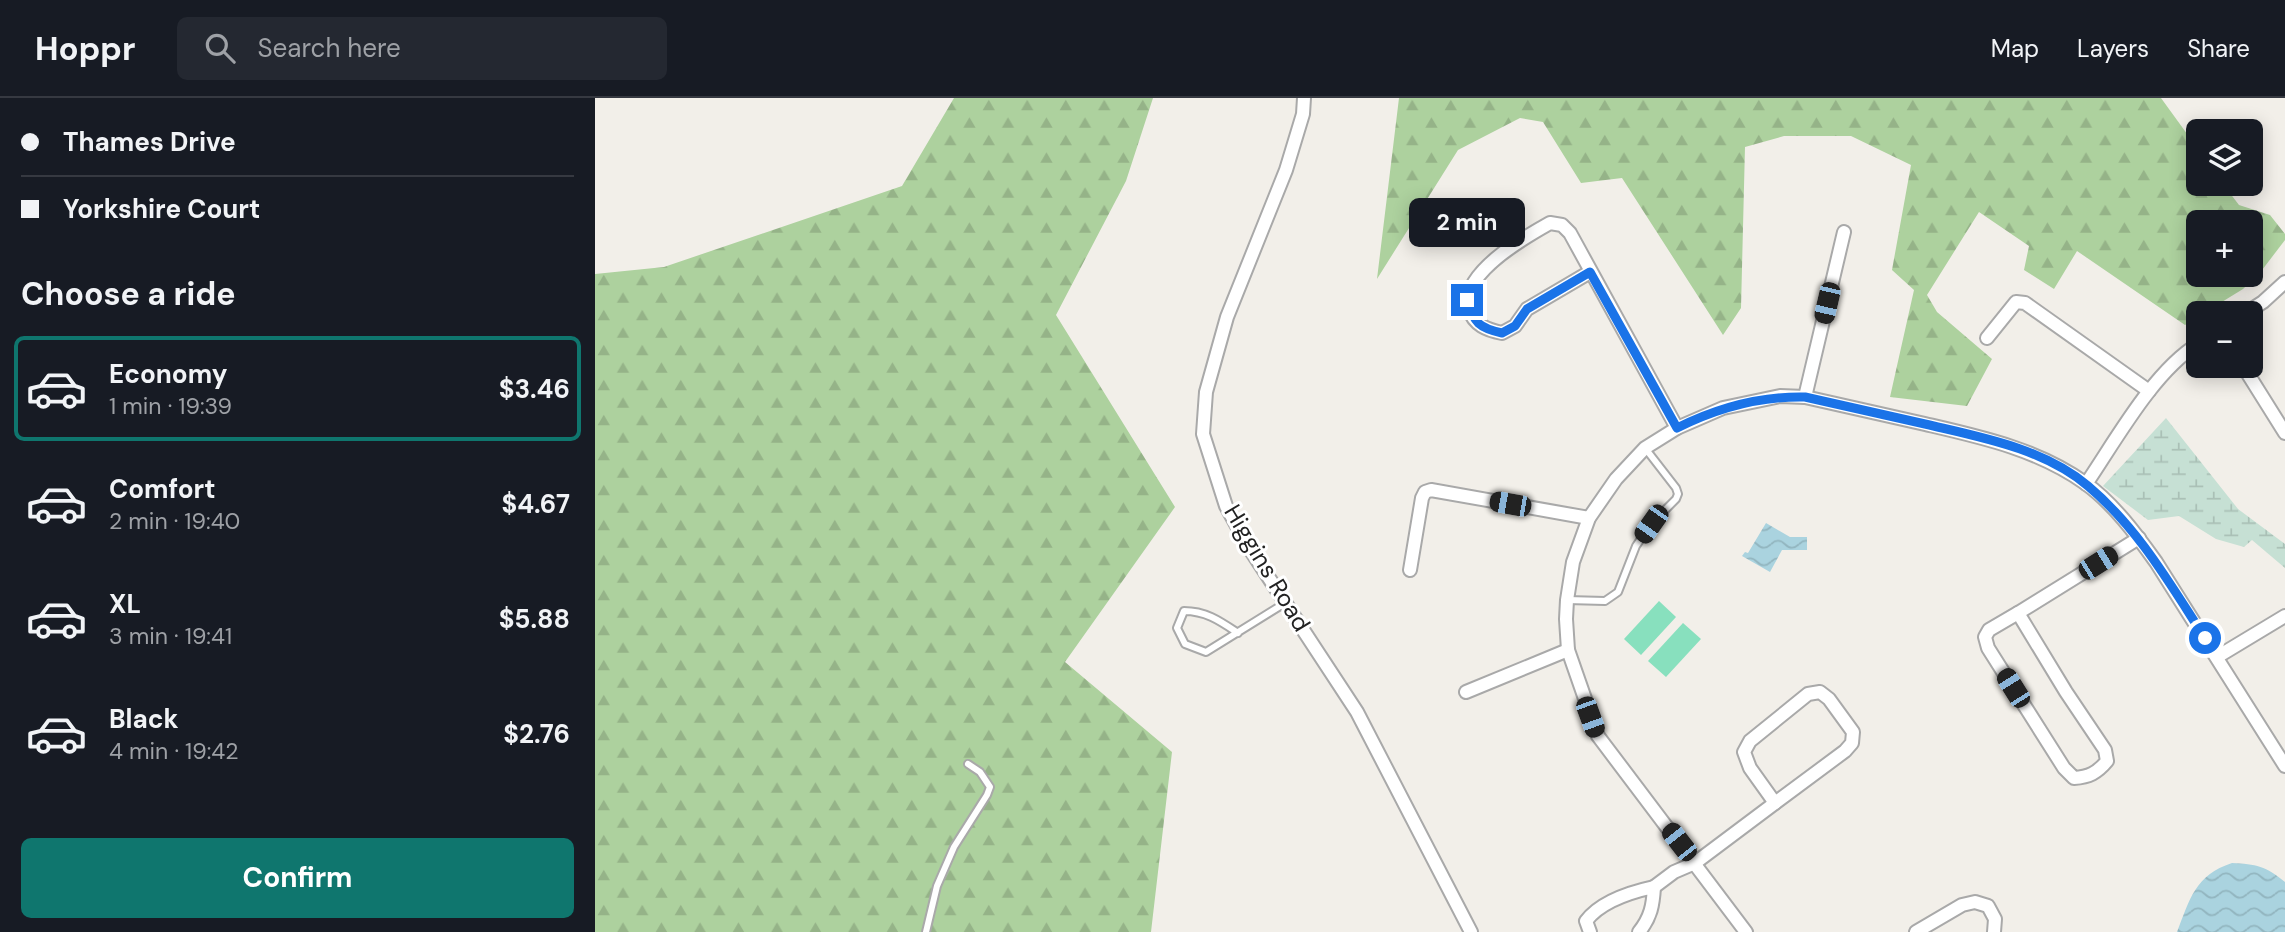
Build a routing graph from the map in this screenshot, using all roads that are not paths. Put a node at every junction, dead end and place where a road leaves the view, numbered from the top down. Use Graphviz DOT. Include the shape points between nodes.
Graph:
graph roads {
  1 [pos="1304,98"];
  2 [pos="1844,232"];
  3 [pos="1590,272"];
  4 [pos="2285,282"];
  5 [pos="2263,302"];
  6 [pos="1987,338"];
  7 [pos="2186,354"];
  8 [pos="2251,378"];
  9 [pos="2149,391"];
  10 [pos="1805,397"];
  11 [pos="1677,428"];
  12 [pos="2285,433"];
  13 [pos="1645,448"];
  14 [pos="2086,484"];
  15 [pos="1589,518"];
  16 [pos="2139,538"];
  17 [pos="1410,570"];
  18 [pos="1567,600"];
  19 [pos="1285,603"];
  20 [pos="2018,613"];
  21 [pos="2285,616"];
  22 [pos="1238,633"];
  23 [pos="1568,650"];
  24 [pos="2217,657"];
  25 [pos="1466,692"];
  26 [pos="968,764"];
  27 [pos="2285,766"];
  28 [pos="1775,803"];
  29 [pos="1695,863"];
  30 [pos="1654,887"];
  31 [pos="926,932"];
  32 [pos="1471,932"];
  33 [pos="1590,932"];
  34 [pos="1639,932"];
  35 [pos="1746,932"];
  36 [pos="1916,932"];
  37 [pos="1994,932"];
  1 -- 19 [label="street, Higgins Road" via="1286,170 1227,317 1206,392 1203,434 1226,506"];
  2 -- 10 [label="street"];
  3 -- 3 [label="street" via="1527,309 1515,326 1502,333 1485,330 1472,317 1467,300 1483,272 1499,254 1550,223 1562,225 1570,233"];
  3 -- 11 [label="street"];
  4 -- 5 [label="street"];
  6 -- 9 [label="street" via="2010,308 2025,303"];
  7 -- 9 [label="street"];
  8 -- 12 [label="street"];
  9 -- 14 [label="street"];
  10 -- 11 [label="street" via="1780,396 1723,408"];
  10 -- 14 [label="street" via="2025,450"];
  11 -- 13 [label="street"];
  13 -- 15 [label="street"];
  13 -- 18 [label="lane" via="1676,488 1676,499 1636,546 1618,592 1605,601"];
  14 -- 16 [label="street"];
  15 -- 17 [label="street" via="1431,490 1422,498"];
  15 -- 18 [label="street" via="1573,562"];
  16 -- 20 [label="street"];
  16 -- 24 [label="street"];
  18 -- 23 [label="street"];
  19 -- 22 [label="lane"];
  19 -- 32 [label="street, Higgins Road" via="1357,712"];
  20 -- 20 [label="street" via="1989,630 1985,637 1988,648 2064,768 2074,778 2087,777 2107,761 2105,750"];
  21 -- 24 [label="street"];
  22 -- 22 [label="lane" via="1206,652 1185,644 1177,628 1184,611 1199,611"];
  23 -- 25 [label="street"];
  23 -- 29 [label="street" via="1598,736"];
  24 -- 27 [label="street"];
  26 -- 31 [label="lane" via="990,787 988,795 950,857 937,886"];
  28 -- 28 [label="street" via="1852,743 1853,732 1820,692 1808,694 1750,741 1744,752"];
  28 -- 29 [label="street"];
  29 -- 30 [label="street"];
  29 -- 35 [label="street"];
  30 -- 33 [label="street" via="1630,892 1591,914 1586,921"];
  30 -- 34 [label="street" via="1653,908"];
  36 -- 37 [label="street" via="1975,902 1988,906 1995,919"];
}
